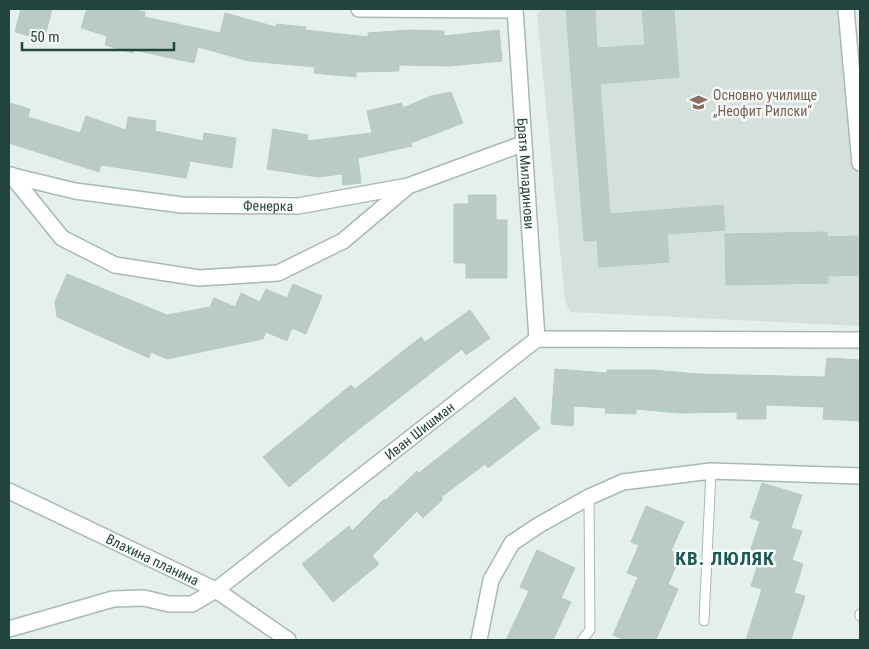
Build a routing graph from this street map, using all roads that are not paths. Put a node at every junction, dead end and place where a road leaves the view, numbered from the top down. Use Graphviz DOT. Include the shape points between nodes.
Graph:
graph roads {
  1 [pos="360,9"];
  2 [pos="515,9"];
  3 [pos="846,9"];
  4 [pos="522,144"];
  5 [pos="860,162"];
  6 [pos="10,175"];
  7 [pos="408,186"];
  8 [pos="537,339"];
  9 [pos="860,340"];
  10 [pos="711,471"];
  11 [pos="860,476"];
  12 [pos="9,491"];
  13 [pos="589,496"];
  14 [pos="216,590"];
  15 [pos="704,621"];
  16 [pos="9,629"];
  17 [pos="288,640"];
  18 [pos="479,640"];
  19 [pos="582,640"];
  1 -- 2 [label="street"];
  2 -- 4 [label="street, Братя Миладинови"];
  3 -- 5 [label="street"];
  4 -- 7 [label="street, Фенерка"];
  4 -- 8 [label="street, Братя Миладинови"];
  6 -- 7 [label="street, Фенерка" via="75,191 182,205 298,206"];
  6 -- 7 [label="street" via="62,238 115,265 199,278 278,273 343,241"];
  8 -- 9 [label="street"];
  8 -- 14 [label="street, Иван Шишман"];
  10 -- 11 [label="street"];
  10 -- 13 [label="street" via="623,482"];
  10 -- 15 [label="lane"];
  12 -- 14 [label="street, Влахина планина"];
  13 -- 18 [label="street" via="512,542 491,580"];
  13 -- 19 [label="lane" via="590,630"];
  14 -- 16 [label="street, Иван Шишман" via="192,604 169,604 144,598 113,599"];
  14 -- 17 [label="street, Влахина планина"];
}
